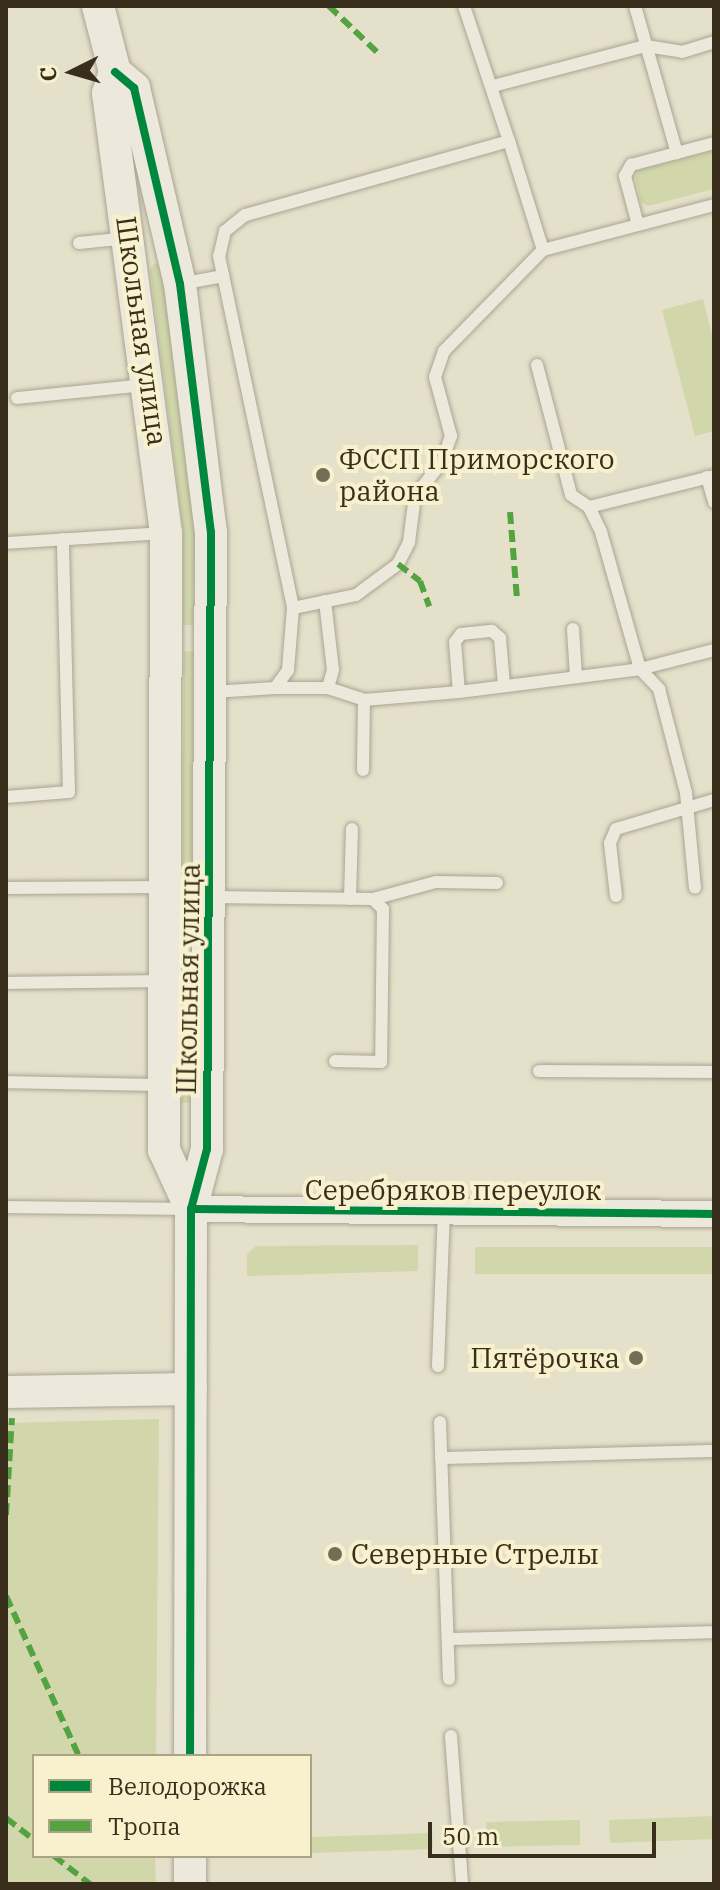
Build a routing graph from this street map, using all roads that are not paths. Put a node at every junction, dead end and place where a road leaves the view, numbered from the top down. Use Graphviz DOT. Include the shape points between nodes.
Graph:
graph roads {
  1 [pos="98,6"];
  2 [pos="464,6"];
  3 [pos="635,6"];
  4 [pos="714,42"];
  5 [pos="646,46"];
  6 [pos="115,72"];
  7 [pos="493,86"];
  8 [pos="509,141"];
  9 [pos="714,143"];
  10 [pos="677,153"];
  11 [pos="714,205"];
  12 [pos="638,225"];
  13 [pos="129,238"];
  14 [pos="79,243"];
  15 [pos="543,250"];
  16 [pos="223,276"];
  17 [pos="180,284"];
  18 [pos="537,365"];
  19 [pos="149,385"];
  20 [pos="17,398"];
  21 [pos="711,476"];
  22 [pos="714,502"];
  23 [pos="589,507"];
  24 [pos="166,533"];
  25 [pos="63,539"];
  26 [pos="6,543"];
  27 [pos="325,601"];
  28 [pos="293,608"];
  29 [pos="573,629"];
  30 [pos="714,650"];
  31 [pos="640,669"];
  32 [pos="576,677"];
  33 [pos="504,686"];
  34 [pos="275,688"];
  35 [pos="328,688"];
  36 [pos="213,692"];
  37 [pos="459,692"];
  38 [pos="364,700"];
  39 [pos="363,770"];
  40 [pos="6,797"];
  41 [pos="714,800"];
  42 [pos="687,807"];
  43 [pos="352,829"];
  44 [pos="497,883"];
  45 [pos="166,887"];
  46 [pos="6,888"];
  47 [pos="695,888"];
  48 [pos="616,896"];
  49 [pos="211,897"];
  50 [pos="350,899"];
  51 [pos="373,899"];
  52 [pos="165,982"];
  53 [pos="6,983"];
  54 [pos="335,1061"];
  55 [pos="539,1071"];
  56 [pos="714,1072"];
  57 [pos="6,1082"];
  58 [pos="164,1085"];
  59 [pos="6,1207"];
  60 [pos="191,1209"];
  61 [pos="444,1212"];
  62 [pos="714,1214"];
  63 [pos="438,1366"];
  64 [pos="191,1389"];
  65 [pos="6,1392"];
  66 [pos="440,1422"];
  67 [pos="714,1451"];
  68 [pos="441,1458"];
  69 [pos="714,1632"];
  70 [pos="448,1639"];
  71 [pos="449,1679"];
  72 [pos="451,1736"];
  73 [pos="190,1754"];
  74 [pos="190,1858"];
  75 [pos="190,1884"];
  76 [pos="462,1884"];
  1 -- 6 [label="street, Школьная улица"];
  2 -- 7 [label="lane" via="479,60"];
  3 -- 5 [label="lane"];
  4 -- 5 [label="lane" via="682,52"];
  5 -- 7 [label="lane"];
  5 -- 10 [label="lane"];
  6 -- 13 [label="street, Школьная улица" via="108,93"];
  6 -- 17 [label="street, Школьная улица" via="134,88"];
  7 -- 8 [label="lane"];
  8 -- 15 [label="lane"];
  8 -- 16 [label="lane" via="245,215 225,231 219,256"];
  9 -- 10 [label="lane"];
  10 -- 12 [label="lane" via="631,165 625,176"];
  11 -- 12 [label="lane"];
  12 -- 15 [label="lane"];
  13 -- 14 [label="lane"];
  13 -- 19 [label="street, Школьная улица"];
  15 -- 27 [label="lane" via="444,351 435,377 451,436 442,462 415,496 409,542 398,564 356,595"];
  16 -- 17 [label="lane"];
  16 -- 28 [label="lane"];
  17 -- 36 [label="street, Школьная улица" via="211,532"];
  18 -- 23 [label="lane" via="571,495"];
  19 -- 20 [label="lane"];
  19 -- 24 [label="street, Школьная улица"];
  21 -- 22 [label="lane"];
  21 -- 23 [label="lane"];
  23 -- 31 [label="lane"];
  24 -- 25 [label="lane"];
  24 -- 45 [label="street, Школьная улица"];
  25 -- 26 [label="lane"];
  25 -- 40 [label="lane" via="69,792"];
  27 -- 28 [label="lane"];
  27 -- 35 [label="lane" via="333,670"];
  28 -- 34 [label="lane" via="288,670"];
  29 -- 32 [label="lane"];
  30 -- 31 [label="lane"];
  31 -- 32 [label="lane"];
  31 -- 42 [label="lane" via="659,689"];
  32 -- 33 [label="lane"];
  33 -- 37 [label="lane"];
  33 -- 37 [label="lane" via="500,638 492,631 461,634 455,642"];
  34 -- 35 [label="lane"];
  34 -- 36 [label="lane"];
  35 -- 38 [label="lane"];
  36 -- 49 [label="street, Школьная улица"];
  37 -- 38 [label="lane"];
  38 -- 39 [label="lane"];
  41 -- 42 [label="lane"];
  42 -- 47 [label="lane"];
  42 -- 48 [label="lane" via="616,829 610,843"];
  43 -- 50 [label="lane"];
  44 -- 51 [label="lane" via="436,882"];
  45 -- 46 [label="lane"];
  45 -- 52 [label="street, Школьная улица"];
  49 -- 50 [label="lane"];
  49 -- 60 [label="street, Школьная улица" via="207,1149"];
  50 -- 51 [label="lane"];
  51 -- 54 [label="lane" via="383,909 381,1062"];
  52 -- 53 [label="lane"];
  52 -- 58 [label="street, Школьная улица"];
  55 -- 56 [label="lane"];
  57 -- 58 [label="lane"];
  58 -- 60 [label="street, Школьная улица" via="164,1150"];
  59 -- 60 [label="lane"];
  60 -- 61 [label="street, Серебряков переулок"];
  60 -- 64 [label="street, Школьная улица"];
  61 -- 62 [label="street, Серебряков переулок"];
  61 -- 63 [label="lane"];
  64 -- 65 [label="street"];
  64 -- 73 [label="street, Школьная улица"];
  66 -- 68 [label="lane"];
  67 -- 68 [label="lane"];
  68 -- 70 [label="lane"];
  69 -- 70 [label="lane"];
  70 -- 71 [label="lane"];
  72 -- 76 [label="lane"];
  74 -- 75 [label="street"];
}
